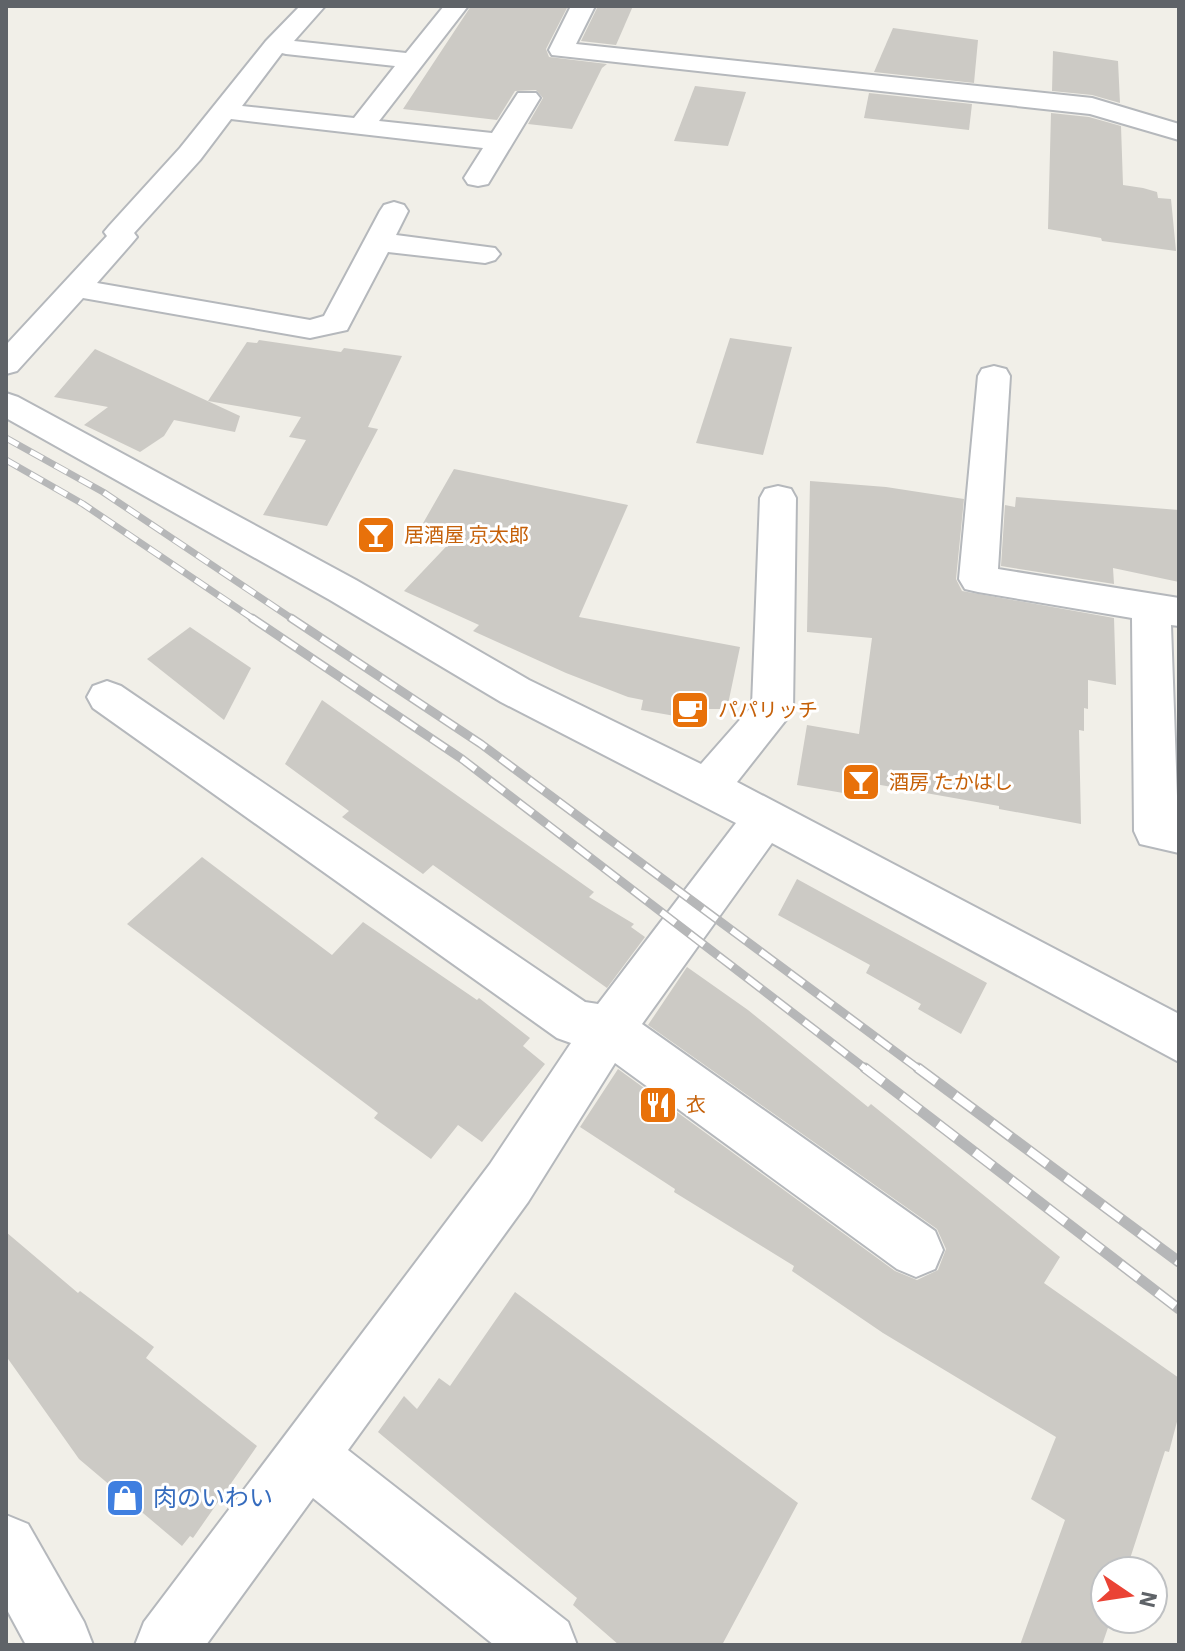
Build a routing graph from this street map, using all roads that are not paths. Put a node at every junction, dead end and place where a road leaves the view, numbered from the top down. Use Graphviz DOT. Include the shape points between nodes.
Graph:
graph roads {
  1 [pos="313,6"];
  2 [pos="583,6"];
  3 [pos="451,7"];
  4 [pos="286,47"];
  5 [pos="413,61"];
  6 [pos="527,98"];
  7 [pos="238,113"];
  8 [pos="361,126"];
  9 [pos="1179,132"];
  10 [pos="500,142"];
  11 [pos="478,178"];
  12 [pos="394,211"];
  13 [pos="378,242"];
  14 [pos="485,254"];
  15 [pos="76,288"];
  16 [pos="6,364"];
  17 [pos="994,376"];
  18 [pos="14,418"];
  19 [pos="778,498"];
  20 [pos="1165,610"];
  21 [pos="107,697"];
  22 [pos="707,787"];
  23 [pos="765,818"];
  24 [pos="1179,835"];
  25 [pos="609,1029"];
  26 [pos="1179,1039"];
  27 [pos="916,1250"];
  28 [pos="308,1456"];
  29 [pos="11,1573"];
  30 [pos="61,1645"];
  31 [pos="167,1645"];
  32 [pos="545,1645"];
  1 -- 15 [label="street"];
  2 -- 9 [label="street" via="561,50 1092,106"];
  3 -- 5 [label="street"];
  4 -- 5 [label="street"];
  5 -- 8 [label="street"];
  6 -- 10 [label="street"];
  7 -- 8 [label="street"];
  8 -- 10 [label="street"];
  10 -- 11 [label="street"];
  12 -- 13 [label="street"];
  13 -- 14 [label="street"];
  13 -- 15 [label="street" via="336,323 310,329"];
  15 -- 16 [label="street"];
  17 -- 20 [label="street" via="978,579"];
  18 -- 22 [label="street" via="343,590 515,691"];
  19 -- 22 [label="street" via="772,711"];
  20 -- 24 [label="street" via="1156,831"];
  21 -- 25 [label="street" via="574,1022"];
  22 -- 23 [label="street"];
  23 -- 25 [label="street"];
  23 -- 26 [label="street"];
  25 -- 27 [label="street"];
  25 -- 28 [label="street" via="509,1183"];
  28 -- 31 [label="street"];
  28 -- 32 [label="street"];
  29 -- 30 [label="street"];
}
